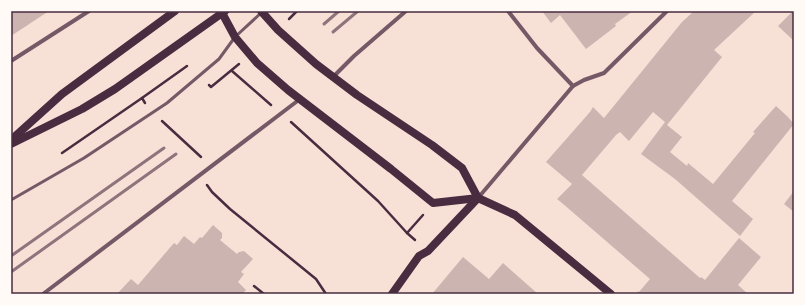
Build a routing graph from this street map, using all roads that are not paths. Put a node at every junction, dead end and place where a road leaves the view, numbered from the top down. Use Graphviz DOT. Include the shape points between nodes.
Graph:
graph roads {
  1 [pos="88,11"];
  2 [pos="175,11"];
  3 [pos="262,11"];
  4 [pos="406,11"];
  5 [pos="508,11"];
  6 [pos="667,11"];
  7 [pos="223,12"];
  8 [pos="235,37"];
  9 [pos="11,61"];
  10 [pos="333,78"];
  11 [pos="573,86"];
  12 [pos="300,99"];
  13 [pos="11,140"];
  14 [pos="11,144"];
  15 [pos="478,198"];
  16 [pos="11,200"];
  17 [pos="43,294"];
  18 [pos="392,294"];
  19 [pos="611,294"];
  1 -- 9 [label="street"];
  2 -- 13 [label="main road" via="62,94"];
  3 -- 8 [label="lane"];
  3 -- 10 [label="main road" via="284,35"];
  4 -- 10 [label="street" via="354,56"];
  5 -- 11 [label="street" via="537,48"];
  6 -- 11 [label="street" via="604,73"];
  7 -- 8 [label="main road"];
  7 -- 14 [label="main road" via="115,89"];
  8 -- 12 [label="main road" via="257,63"];
  8 -- 16 [label="lane" via="219,59 152,113 84,158"];
  10 -- 15 [label="main road" via="462,168"];
  11 -- 15 [label="street"];
  12 -- 15 [label="main road" via="433,203"];
  12 -- 17 [label="street"];
  15 -- 18 [label="main road" via="428,251 419,256"];
  15 -- 19 [label="main road" via="515,215"];
}
